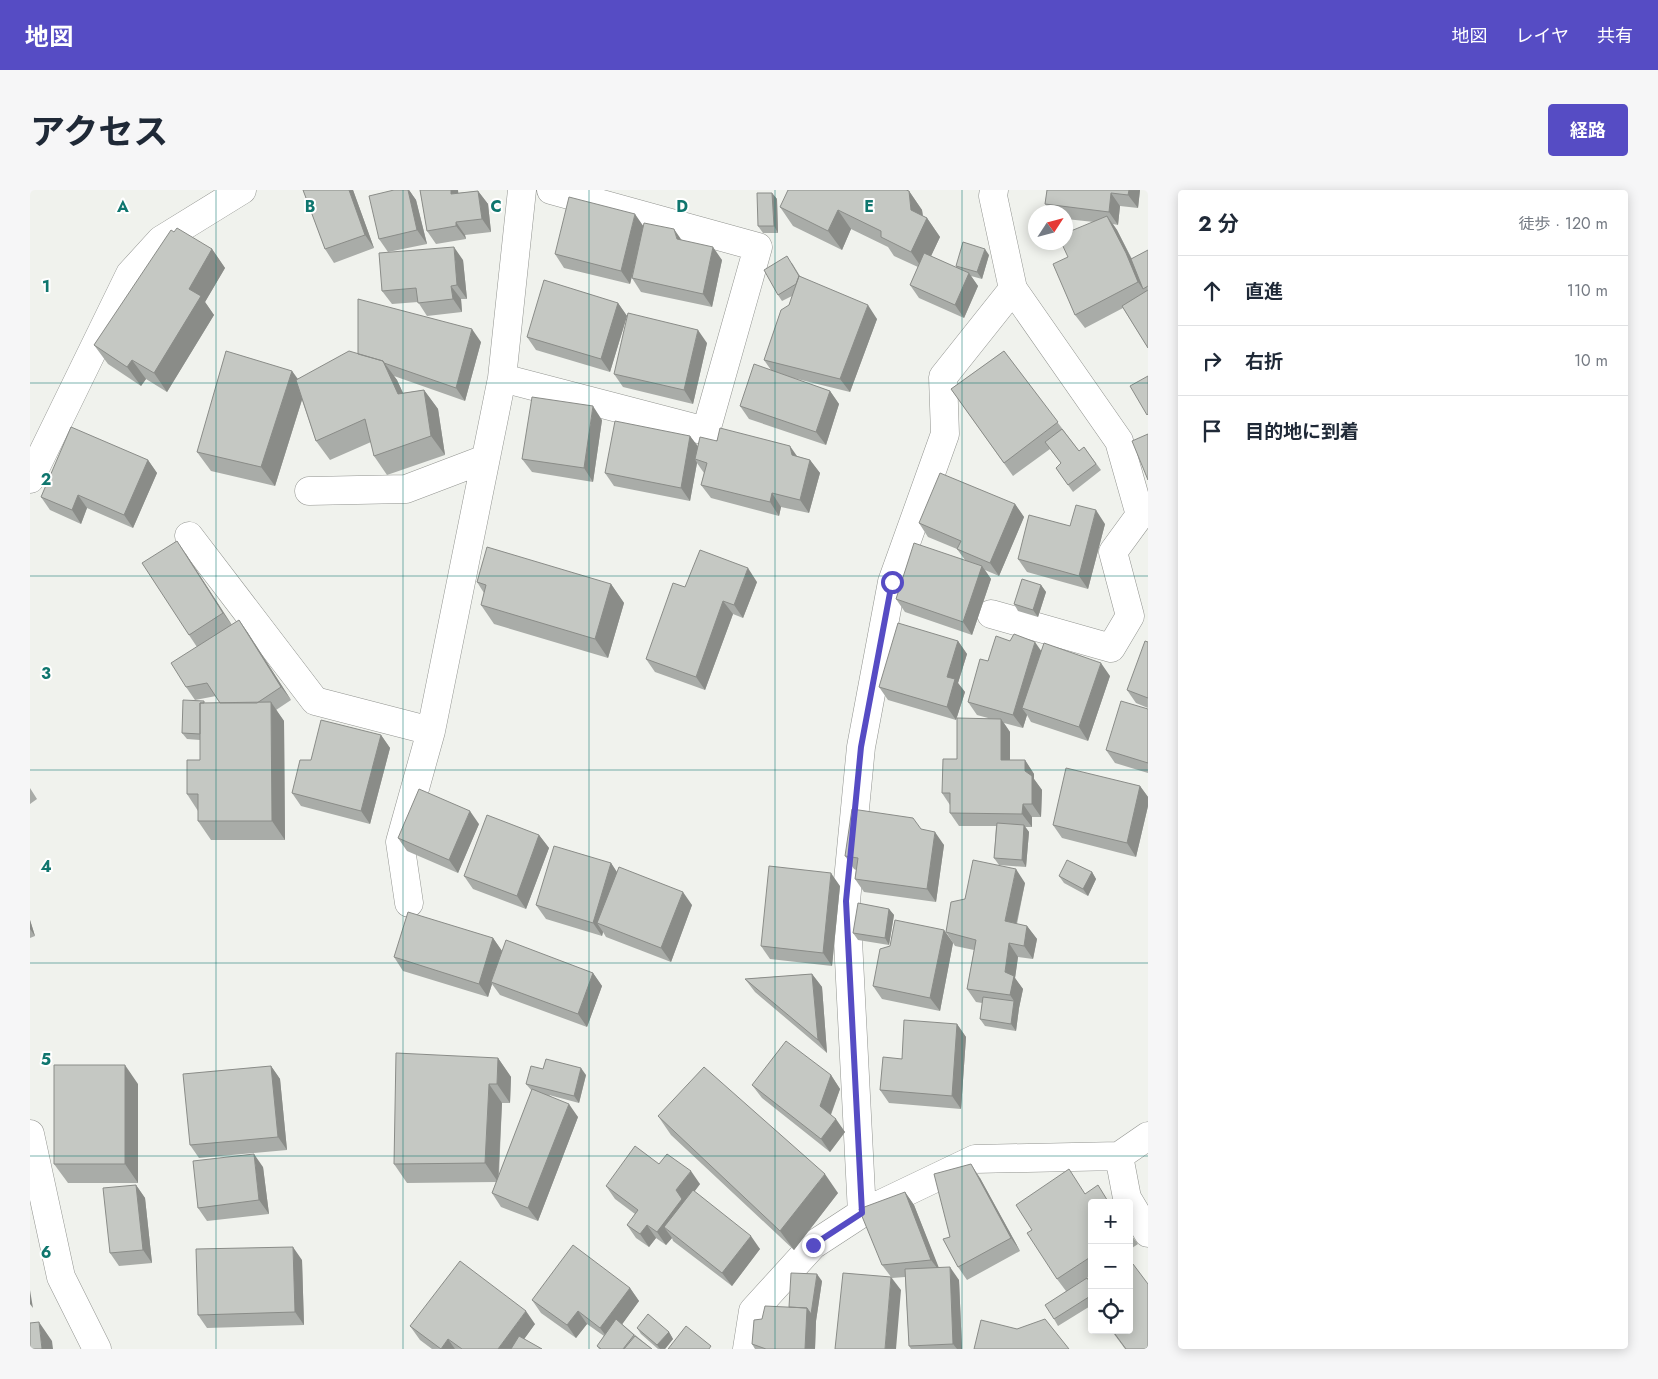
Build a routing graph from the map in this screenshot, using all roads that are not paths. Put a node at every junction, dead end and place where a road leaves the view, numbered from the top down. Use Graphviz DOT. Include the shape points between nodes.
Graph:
graph roads {
  1 [pos="242,190"];
  2 [pos="522,190"];
  3 [pos="550,190"];
  4 [pos="994,190"];
  5 [pos="1013,288"];
  6 [pos="502,378"];
  7 [pos="485,459"];
  8 [pos="30,479"];
  9 [pos="309,491"];
  10 [pos="189,536"];
  11 [pos="991,614"];
  12 [pos="431,731"];
  13 [pos="408,902"];
  14 [pos="30,1134"];
  15 [pos="1148,1136"];
  16 [pos="1119,1156"];
  17 [pos="862,1213"];
  18 [pos="1148,1233"];
  19 [pos="97,1349"];
  20 [pos="748,1349"];
  1 -- 8 [label="street" via="161,240 130,274"];
  2 -- 6 [label="street"];
  3 -- 6 [label="street" via="758,247 706,431"];
  4 -- 5 [label="street"];
  5 -- 11 [label="street" via="1118,441 1140,515 1113,552 1130,616 1111,648"];
  5 -- 17 [label="street" via="943,377 945,434 892,582 861,747 846,901"];
  6 -- 7 [label="street"];
  7 -- 9 [label="street" via="406,489"];
  7 -- 12 [label="street"];
  10 -- 12 [label="street" via="315,701"];
  12 -- 13 [label="street" via="400,842"];
  14 -- 19 [label="street" via="61,1277"];
  15 -- 16 [label="street"];
  16 -- 17 [label="street" via="975,1159"];
  16 -- 18 [label="street" via="1127,1198"];
  17 -- 20 [label="street" via="813,1245 753,1311"];
}
